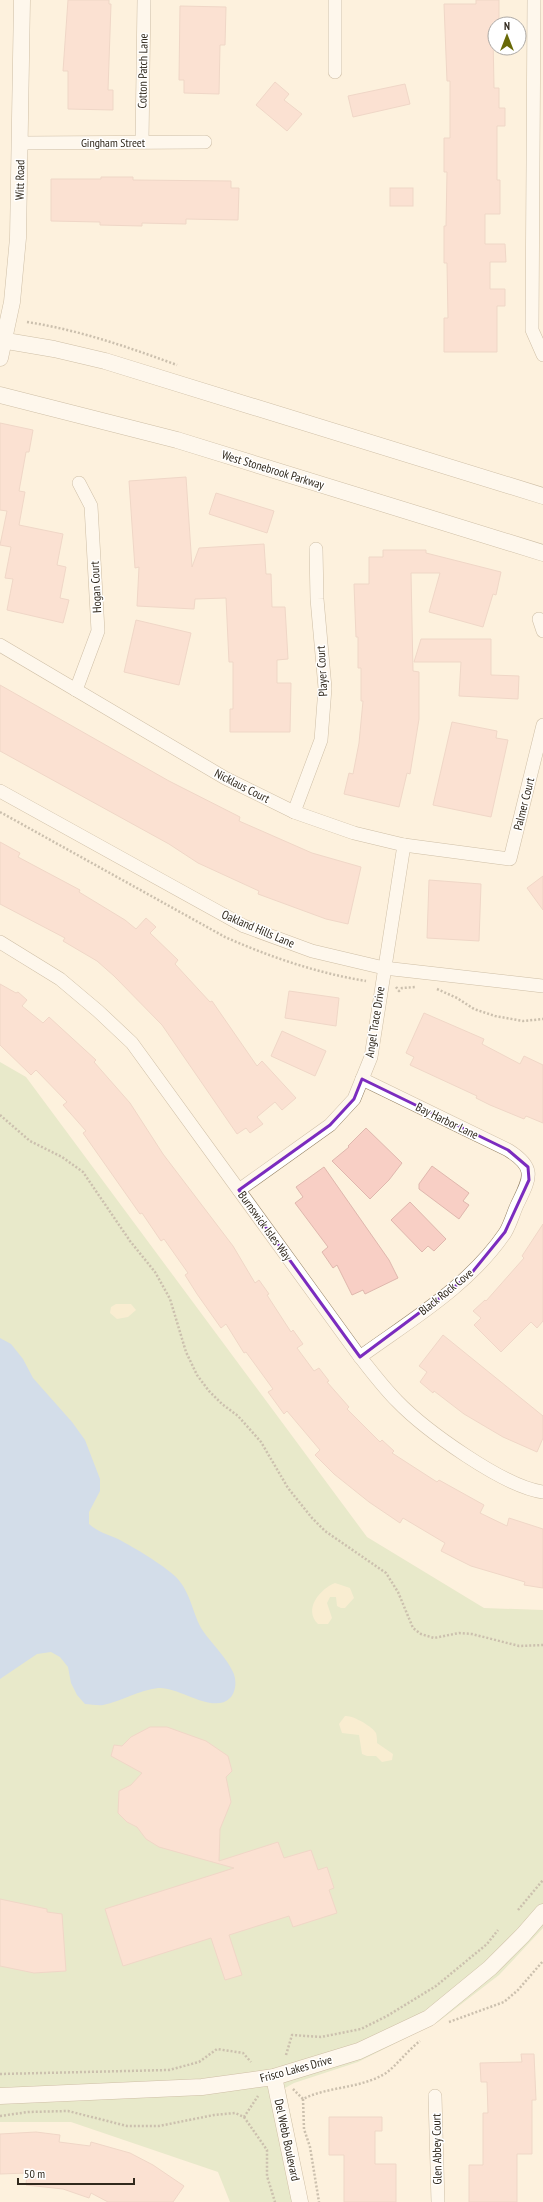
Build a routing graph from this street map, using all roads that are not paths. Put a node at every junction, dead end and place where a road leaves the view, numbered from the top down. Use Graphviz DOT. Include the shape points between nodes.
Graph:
graph roads {
  1 [pos="22,0"];
  2 [pos="144,0"];
  3 [pos="335,0"];
  4 [pos="534,0"];
  5 [pos="335,72"];
  6 [pos="142,142"];
  7 [pos="205,142"];
  8 [pos="20,143"];
  9 [pos="2,341"];
  10 [pos="543,355"];
  11 [pos="0,358"];
  12 [pos="0,395"];
  13 [pos="79,483"];
  14 [pos="543,496"];
  15 [pos="316,549"];
  16 [pos="543,553"];
  17 [pos="0,645"];
  18 [pos="76,690"];
  19 [pos="543,725"];
  20 [pos="0,791"];
  21 [pos="294,812"];
  22 [pos="404,845"];
  23 [pos="510,859"];
  24 [pos="0,942"];
  25 [pos="384,968"];
  26 [pos="543,986"];
  27 [pos="362,1079"];
  28 [pos="528,1167"];
  29 [pos="239,1190"];
  30 [pos="360,1357"];
  31 [pos="543,1492"];
  32 [pos="543,1912"];
  33 [pos="274,2077"];
  34 [pos="0,2096"];
  35 [pos="436,2096"];
  36 [pos="300,2202"];
  37 [pos="438,2202"];
  1 -- 8 [label="street, Witt Road"];
  2 -- 6 [label="street, Cotton Patch Lane"];
  3 -- 5 [label="street"];
  4 -- 10 [label="street" via="532,330"];
  6 -- 7 [label="street, Gingham Street"];
  6 -- 8 [label="street, Gingham Street"];
  8 -- 9 [label="street, Witt Road" via="18,238 12,302"];
  9 -- 11 [label="street, Witt Road"];
  9 -- 14 [label="street" via="54,349 112,364"];
  12 -- 16 [label="street, West Stonebrook Parkway" via="177,440"];
  13 -- 18 [label="street, Hogan Court" via="91,506 98,631"];
  15 -- 21 [label="street, Player Court" via="317,599 325,688 321,740"];
  17 -- 18 [label="street, Nicklaus Court"];
  18 -- 21 [label="street, Nicklaus Court" via="225,778"];
  19 -- 23 [label="street, Palmer Court"];
  20 -- 25 [label="street, Oakland Hills Lane" via="244,926 312,951"];
  21 -- 22 [label="street, Nicklaus Court" via="354,833"];
  22 -- 23 [label="street, Nicklaus Court"];
  22 -- 25 [label="street, Angel Trace Drive"];
  24 -- 29 [label="street, Burnswick Isles Way" via="60,978 132,1043"];
  25 -- 26 [label="street, Oakland Hills Lane"];
  25 -- 27 [label="street, Angel Trace Drive" via="371,1057"];
  27 -- 28 [label="street, Bay Harbor Lane" via="508,1150"];
  27 -- 29 [label="street, Angel Trace Drive" via="354,1099 330,1125"];
  28 -- 30 [label="street, Black Rock Cove" via="529,1180 505,1232 470,1275"];
  29 -- 30 [label="street, Burnswick Isles Way"];
  30 -- 31 [label="street, Burnswick Isles Way" via="397,1402 426,1427 498,1477"];
  32 -- 33 [label="street, Frisco Lakes Drive" via="490,1968 429,2018 359,2051"];
  33 -- 34 [label="street, Frisco Lakes Drive" via="202,2086"];
  33 -- 36 [label="street, Del Webb Boulevard"];
  35 -- 37 [label="street, Glen Abbey Court"];
}
